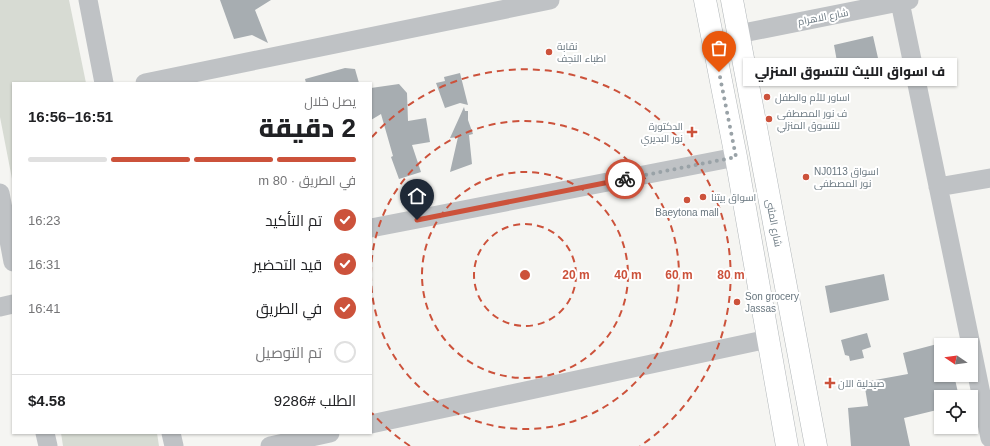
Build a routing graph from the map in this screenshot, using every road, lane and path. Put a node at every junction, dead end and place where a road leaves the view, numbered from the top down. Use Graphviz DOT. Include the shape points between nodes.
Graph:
graph roads {
  1 [pos="88,0"];
  2 [pos="550,0"];
  3 [pos="705,0"];
  4 [pos="732,0"];
  5 [pos="905,1"];
  6 [pos="738,34"];
  7 [pos="104,82"];
  8 [pos="151,82"];
  9 [pos="736,157"];
  10 [pos="990,178"];
  11 [pos="938,187"];
  12 [pos="0,193"];
  13 [pos="372,228"];
  14 [pos="12,257"];
  15 [pos="12,304"];
  16 [pos="0,307"];
  17 [pos="970,338"];
  18 [pos="768,339"];
  19 [pos="978,379"];
  20 [pos="372,424"];
  21 [pos="45,434"];
  22 [pos="172,434"];
  23 [pos="325,434"];
  24 [pos="990,438"];
  25 [pos="48,446"];
  26 [pos="174,446"];
  27 [pos="270,446"];
  28 [pos="787,446"];
  29 [pos="816,446"];
  1 -- 7 [label="street"];
  2 -- 8 [label="street"];
  3 -- 9 [label="main road"];
  4 -- 6 [label="main road, شارع المثنى"];
  5 -- 6 [label="street, شارع الاهرام"];
  5 -- 11 [label="street"];
  6 -- 29 [label="main road, شارع المثنى"];
  9 -- 13 [label="street"];
  9 -- 18 [label="main road"];
  10 -- 11 [label="street"];
  11 -- 17 [label="street"];
  12 -- 14 [label="street"];
  15 -- 16 [label="street"];
  18 -- 20 [label="street"];
  18 -- 28 [label="main road"];
  19 -- 24 [label="street"];
  21 -- 25 [label="street"];
  22 -- 26 [label="street"];
  23 -- 27 [label="street"];
}
